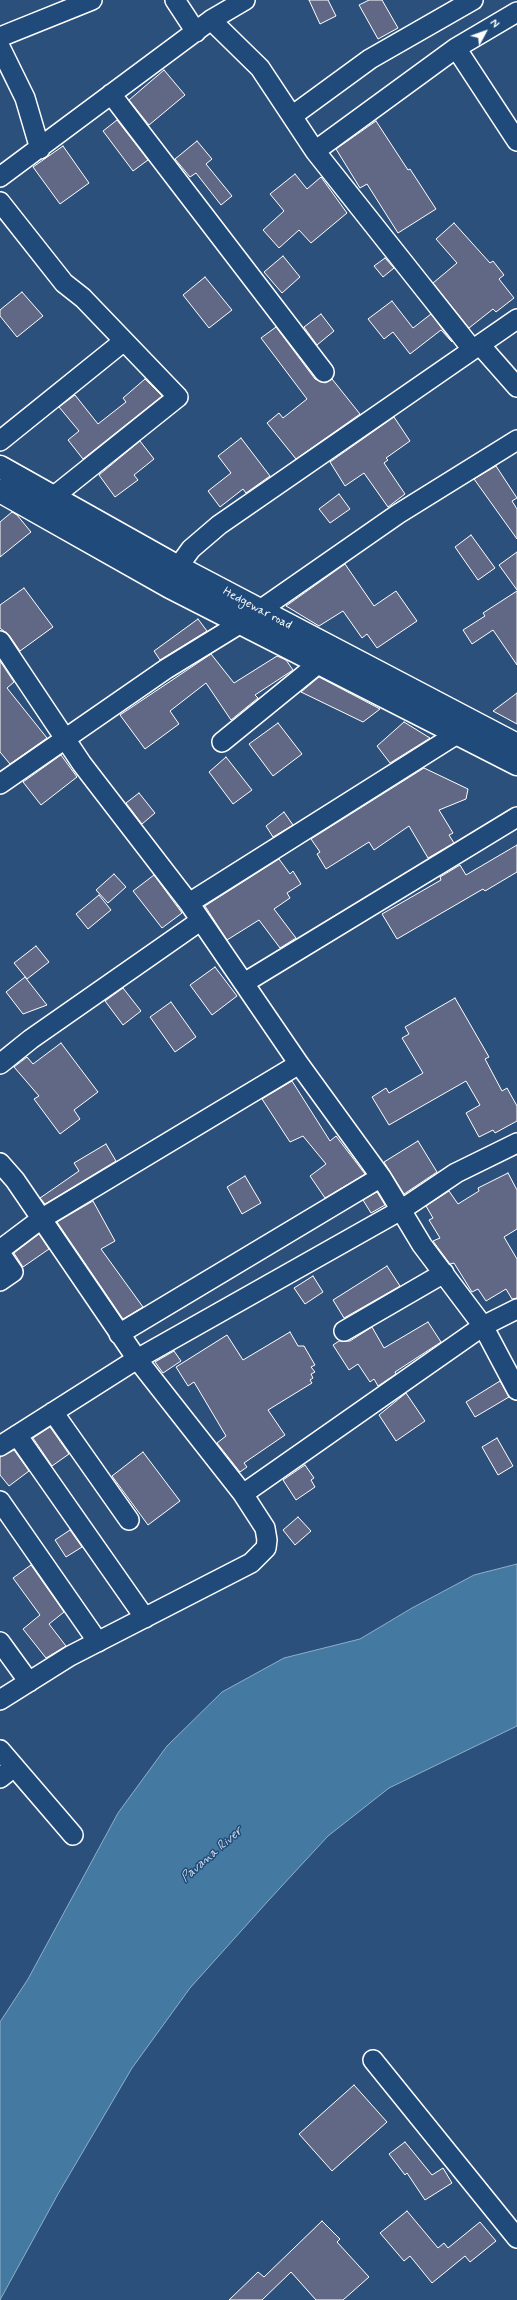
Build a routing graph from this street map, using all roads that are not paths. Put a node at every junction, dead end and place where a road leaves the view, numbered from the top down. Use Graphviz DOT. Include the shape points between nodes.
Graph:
graph roads {
  1 [pos="92,0"];
  2 [pos="175,0"];
  3 [pos="245,0"];
  4 [pos="473,0"];
  5 [pos="516,16"];
  6 [pos="211,20"];
  7 [pos="196,32"];
  8 [pos="0,37"];
  9 [pos="0,47"];
  10 [pos="456,48"];
  11 [pos="111,94"];
  12 [pos="292,116"];
  13 [pos="517,141"];
  14 [pos="40,149"];
  15 [pos="315,151"];
  16 [pos="0,177"];
  17 [pos="0,202"];
  18 [pos="517,319"];
  19 [pos="124,341"];
  20 [pos="476,347"];
  21 [pos="324,372"];
  22 [pos="517,387"];
  23 [pos="517,440"];
  24 [pos="0,441"];
  25 [pos="0,467"];
  26 [pos="0,491"];
  27 [pos="53,497"];
  28 [pos="174,577"];
  29 [pos="260,610"];
  30 [pos="241,623"];
  31 [pos="3,650"];
  32 [pos="319,663"];
  33 [pos="457,734"];
  34 [pos="66,740"];
  35 [pos="222,742"];
  36 [pos="517,745"];
  37 [pos="517,764"];
  38 [pos="0,784"];
  39 [pos="517,817"];
  40 [pos="189,903"];
  41 [pos="200,921"];
  42 [pos="244,983"];
  43 [pos="0,1064"];
  44 [pos="299,1064"];
  45 [pos="517,1143"];
  46 [pos="0,1163"];
  47 [pos="381,1177"];
  48 [pos="401,1210"];
  49 [pos="41,1219"];
  50 [pos="0,1252"];
  51 [pos="444,1273"];
  52 [pos="0,1281"];
  53 [pos="517,1309"];
  54 [pos="483,1326"];
  55 [pos="344,1331"];
  56 [pos="119,1334"];
  57 [pos="137,1359"];
  58 [pos="517,1390"];
  59 [pos="53,1412"];
  60 [pos="17,1435"];
  61 [pos="0,1446"];
  62 [pos="242,1494"];
  63 [pos="0,1501"];
  64 [pos="129,1520"];
  65 [pos="145,1618"];
  66 [pos="0,1642"];
  67 [pos="98,1642"];
  68 [pos="29,1682"];
  69 [pos="0,1700"];
  70 [pos="0,1750"];
  71 [pos="7,1773"];
  72 [pos="73,1834"];
  73 [pos="372,2060"];
  74 [pos="517,2238"];
  1 -- 8 [label="street"];
  2 -- 7 [label="street"];
  3 -- 6 [label="street"];
  4 -- 12 [label="street" via="370,59"];
  5 -- 10 [label="street"];
  6 -- 7 [label="street"];
  6 -- 12 [label="street" via="260,68"];
  7 -- 11 [label="street"];
  9 -- 14 [label="street" via="25,98"];
  10 -- 13 [label="street"];
  10 -- 15 [label="street"];
  11 -- 14 [label="street"];
  11 -- 21 [label="street"];
  12 -- 15 [label="street"];
  14 -- 16 [label="street"];
  15 -- 20 [label="street"];
  17 -- 19 [label="street" via="64,283 83,298"];
  18 -- 20 [label="street"];
  19 -- 24 [label="street"];
  19 -- 27 [label="street" via="178,397"];
  20 -- 22 [label="street"];
  20 -- 28 [label="street" via="219,525 191,549"];
  23 -- 29 [label="street" via="398,514"];
  25 -- 27 [label="main road, Hedgewar road"];
  26 -- 28 [label="main road, Hedgewar road"];
  27 -- 28 [label="main road, Hedgewar road"];
  28 -- 29 [label="main road, Hedgewar road"];
  28 -- 30 [label="main road, Hedgewar road"];
  29 -- 36 [label="main road, Hedgewar road"];
  30 -- 32 [label="main road, Hedgewar road"];
  30 -- 34 [label="street" via="166,670"];
  31 -- 34 [label="street"];
  32 -- 33 [label="main road, Hedgewar road"];
  32 -- 35 [label="street"];
  33 -- 37 [label="main road, Hedgewar road"];
  33 -- 40 [label="street"];
  34 -- 38 [label="street"];
  34 -- 40 [label="street"];
  39 -- 42 [label="street"];
  40 -- 41 [label="street"];
  41 -- 42 [label="street"];
  41 -- 43 [label="street" via="31,1039"];
  42 -- 44 [label="street"];
  44 -- 47 [label="street"];
  44 -- 49 [label="street"];
  45 -- 48 [label="street" via="456,1173"];
  46 -- 49 [label="street" via="15,1180"];
  47 -- 48 [label="street"];
  47 -- 56 [label="street"];
  48 -- 51 [label="street" via="422,1245"];
  48 -- 57 [label="street"];
  49 -- 50 [label="street"];
  49 -- 56 [label="street"];
  50 -- 52 [label="street" via="12,1272"];
  51 -- 54 [label="street"];
  51 -- 55 [label="street"];
  53 -- 54 [label="street"];
  54 -- 58 [label="street"];
  54 -- 62 [label="street"];
  56 -- 57 [label="street"];
  57 -- 59 [label="street"];
  57 -- 62 [label="street"];
  59 -- 60 [label="street"];
  59 -- 64 [label="street"];
  60 -- 61 [label="street"];
  60 -- 65 [label="street"];
  62 -- 65 [label="street" via="265,1528 266,1548 260,1556"];
  63 -- 67 [label="street"];
  65 -- 67 [label="street"];
  66 -- 68 [label="street"];
  67 -- 68 [label="street"];
  68 -- 69 [label="street"];
  70 -- 71 [label="street"];
  71 -- 72 [label="street"];
  73 -- 74 [label="street"];
}
